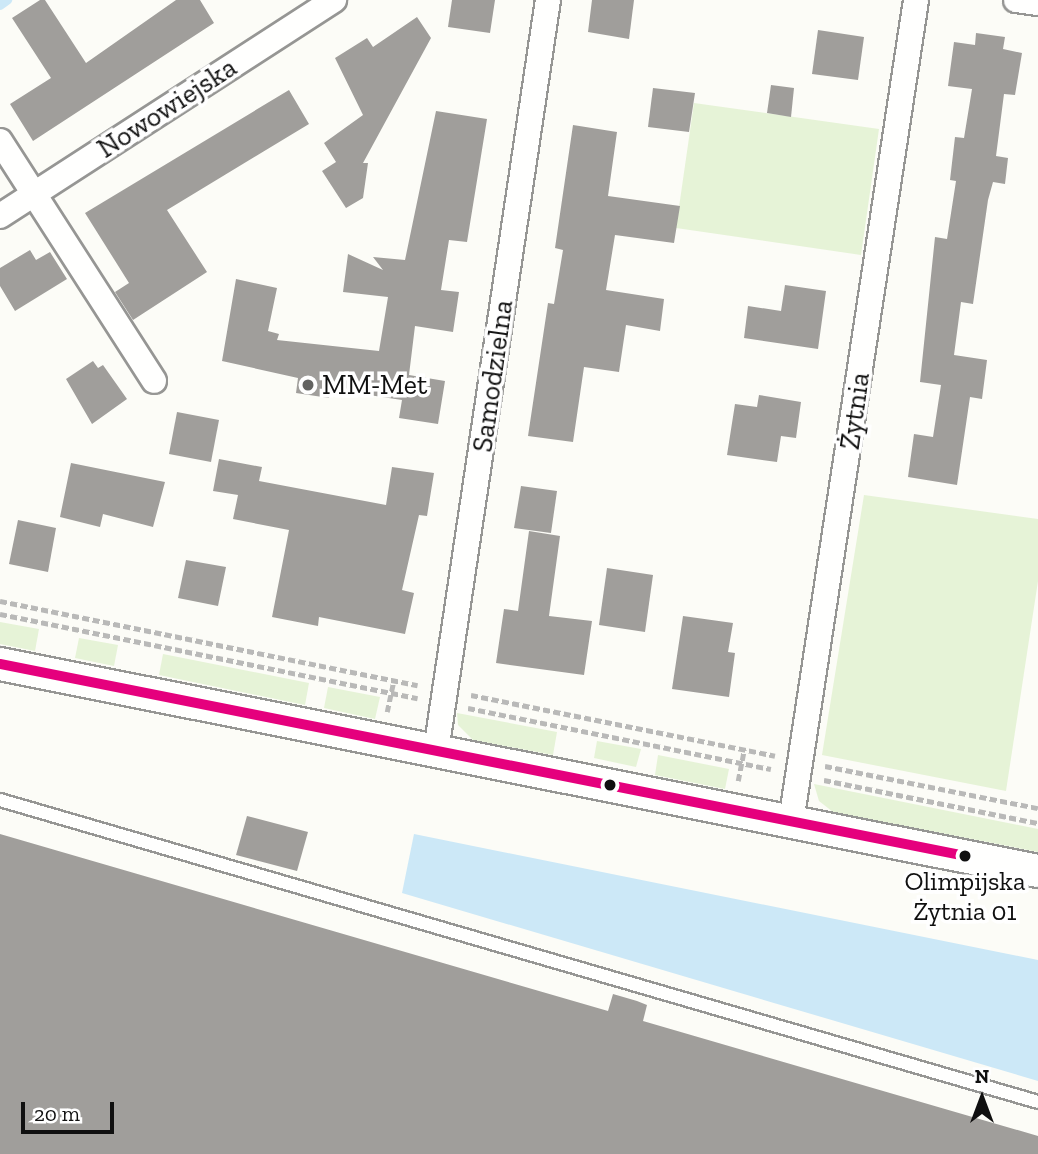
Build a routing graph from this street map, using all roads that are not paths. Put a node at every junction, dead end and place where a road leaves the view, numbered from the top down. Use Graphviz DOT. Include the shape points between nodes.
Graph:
graph roads {
  1 [pos="334,0"];
  2 [pos="548,0"];
  3 [pos="916,0"];
  4 [pos="1016,0"];
  5 [pos="1038,3"];
  6 [pos="0,141"];
  7 [pos="34,194"];
  8 [pos="0,216"];
  9 [pos="153,381"];
  10 [pos="0,664"];
  11 [pos="436,751"];
  12 [pos="0,800"];
  13 [pos="791,822"];
  14 [pos="1038,871"];
  15 [pos="1038,1102"];
  1 -- 7 [label="street, Nowowiejska"];
  2 -- 11 [label="street, Samodzielna"];
  3 -- 13 [label="street, Żytnia"];
  4 -- 5 [label="street"];
  6 -- 7 [label="street"];
  7 -- 8 [label="street, Nowowiejska"];
  7 -- 9 [label="street"];
  10 -- 11 [label="street"];
  11 -- 13 [label="street"];
  12 -- 15 [label="lane"];
  13 -- 14 [label="street"];
}
